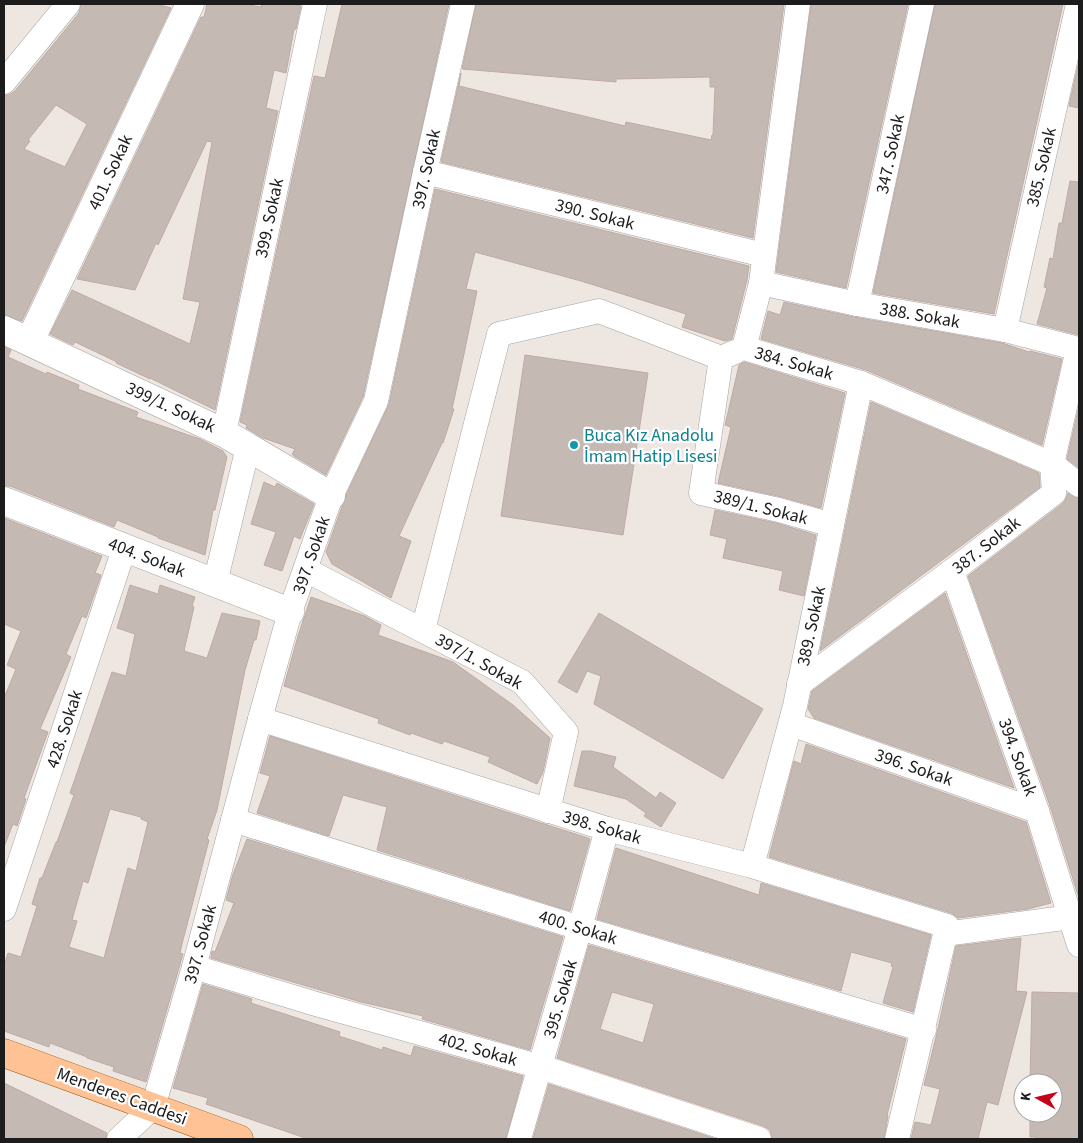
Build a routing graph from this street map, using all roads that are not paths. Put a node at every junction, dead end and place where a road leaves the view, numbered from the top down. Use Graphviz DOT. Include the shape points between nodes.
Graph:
graph roads {
  1 [pos="68,4"];
  2 [pos="190,4"];
  3 [pos="315,4"];
  4 [pos="463,4"];
  5 [pos="798,4"];
  6 [pos="922,4"];
  7 [pos="1078,4"];
  8 [pos="4,82"];
  9 [pos="425,172"];
  10 [pos="764,255"];
  11 [pos="761,283"];
  12 [pos="857,304"];
  13 [pos="4,330"];
  14 [pos="1005,330"];
  15 [pos="30,341"];
  16 [pos="744,348"];
  17 [pos="1078,349"];
  18 [pos="721,358"];
  19 [pos="861,383"];
  20 [pos="224,433"];
  21 [pos="248,447"];
  22 [pos="1052,464"];
  23 [pos="1079,486"];
  24 [pos="331,496"];
  25 [pos="4,501"];
  26 [pos="832,525"];
  27 [pos="124,549"];
  28 [pos="306,570"];
  29 [pos="952,572"];
  30 [pos="215,583"];
  31 [pos="290,612"];
  32 [pos="423,630"];
  33 [pos="799,684"];
  34 [pos="260,719"];
  35 [pos="791,724"];
  36 [pos="548,811"];
  37 [pos="1037,811"];
  38 [pos="233,820"];
  39 [pos="607,830"];
  40 [pos="752,866"];
  41 [pos="4,909"];
  42 [pos="1073,911"];
  43 [pos="580,928"];
  44 [pos="946,930"];
  45 [pos="1079,944"];
  46 [pos="194,968"];
  47 [pos="924,1030"];
  48 [pos="4,1053"];
  49 [pos="541,1067"];
  50 [pos="153,1107"];
  51 [pos="119,1139"];
  52 [pos="239,1139"];
  53 [pos="519,1139"];
  54 [pos="759,1139"];
  55 [pos="897,1139"];
  1 -- 8 [label="street"];
  2 -- 15 [label="street, 401. Sokak"];
  3 -- 20 [label="street, 399. Sokak"];
  4 -- 9 [label="street, 397. Sokak"];
  5 -- 10 [label="street, 384. Sokak"];
  6 -- 12 [label="street, 347. Sokak"];
  7 -- 14 [label="street, 385. Sokak"];
  9 -- 10 [label="street, 390. Sokak"];
  9 -- 24 [label="street, 397. Sokak" via="376,402"];
  10 -- 11 [label="street, 384. Sokak"];
  11 -- 12 [label="street, 388. Sokak"];
  11 -- 16 [label="street, 384. Sokak"];
  12 -- 14 [label="street, 388. Sokak"];
  13 -- 15 [label="street, 399/1. Sokak"];
  14 -- 17 [label="street, 388. Sokak"];
  15 -- 20 [label="street, 399/1. Sokak"];
  16 -- 18 [label="street"];
  16 -- 19 [label="street, 384. Sokak"];
  17 -- 22 [label="street, 387. Sokak"];
  18 -- 26 [label="street, 389/1. Sokak" via="701,493"];
  18 -- 32 [label="street" via="599,311 499,334"];
  19 -- 22 [label="street, 384. Sokak"];
  19 -- 26 [label="street, 389. Sokak"];
  20 -- 21 [label="street, 399/1. Sokak"];
  21 -- 24 [label="street, 399/1. Sokak"];
  21 -- 30 [label="street"];
  22 -- 23 [label="street, 384. Sokak"];
  22 -- 29 [label="street, 387. Sokak" via="1054,493"];
  24 -- 28 [label="street, 397. Sokak"];
  25 -- 27 [label="street, 404. Sokak"];
  26 -- 33 [label="street, 389. Sokak"];
  27 -- 30 [label="street, 404. Sokak"];
  27 -- 41 [label="street, 428. Sokak"];
  28 -- 31 [label="street, 397. Sokak"];
  28 -- 32 [label="street, 397/1. Sokak"];
  29 -- 33 [label="street, 387. Sokak"];
  29 -- 37 [label="street, 394. Sokak"];
  30 -- 31 [label="street, 404. Sokak"];
  31 -- 34 [label="street, 397. Sokak"];
  32 -- 36 [label="street, 397/1. Sokak" via="522,682 566,732"];
  33 -- 35 [label="street, 389. Sokak"];
  34 -- 36 [label="street, 398. Sokak"];
  34 -- 38 [label="street, 397. Sokak"];
  35 -- 37 [label="street, 396. Sokak"];
  35 -- 40 [label="street, 389. Sokak"];
  36 -- 39 [label="street, 398. Sokak"];
  37 -- 42 [label="street, 394. Sokak"];
  38 -- 43 [label="street, 400. Sokak"];
  38 -- 46 [label="street, 397. Sokak"];
  39 -- 40 [label="street, 398. Sokak"];
  39 -- 43 [label="street, 395. Sokak"];
  40 -- 44 [label="street, 398. Sokak"];
  42 -- 44 [label="street"];
  42 -- 45 [label="street, 394. Sokak"];
  43 -- 47 [label="street, 400. Sokak"];
  43 -- 49 [label="street, 395. Sokak"];
  44 -- 47 [label="street"];
  46 -- 49 [label="street, 402. Sokak"];
  46 -- 50 [label="street, 397. Sokak"];
  47 -- 55 [label="street"];
  48 -- 50 [label="main road, Menderes Caddesi"];
  49 -- 53 [label="street, 395. Sokak"];
  49 -- 54 [label="street, 402. Sokak"];
  50 -- 51 [label="street"];
  50 -- 52 [label="main road, Menderes Caddesi"];
}
